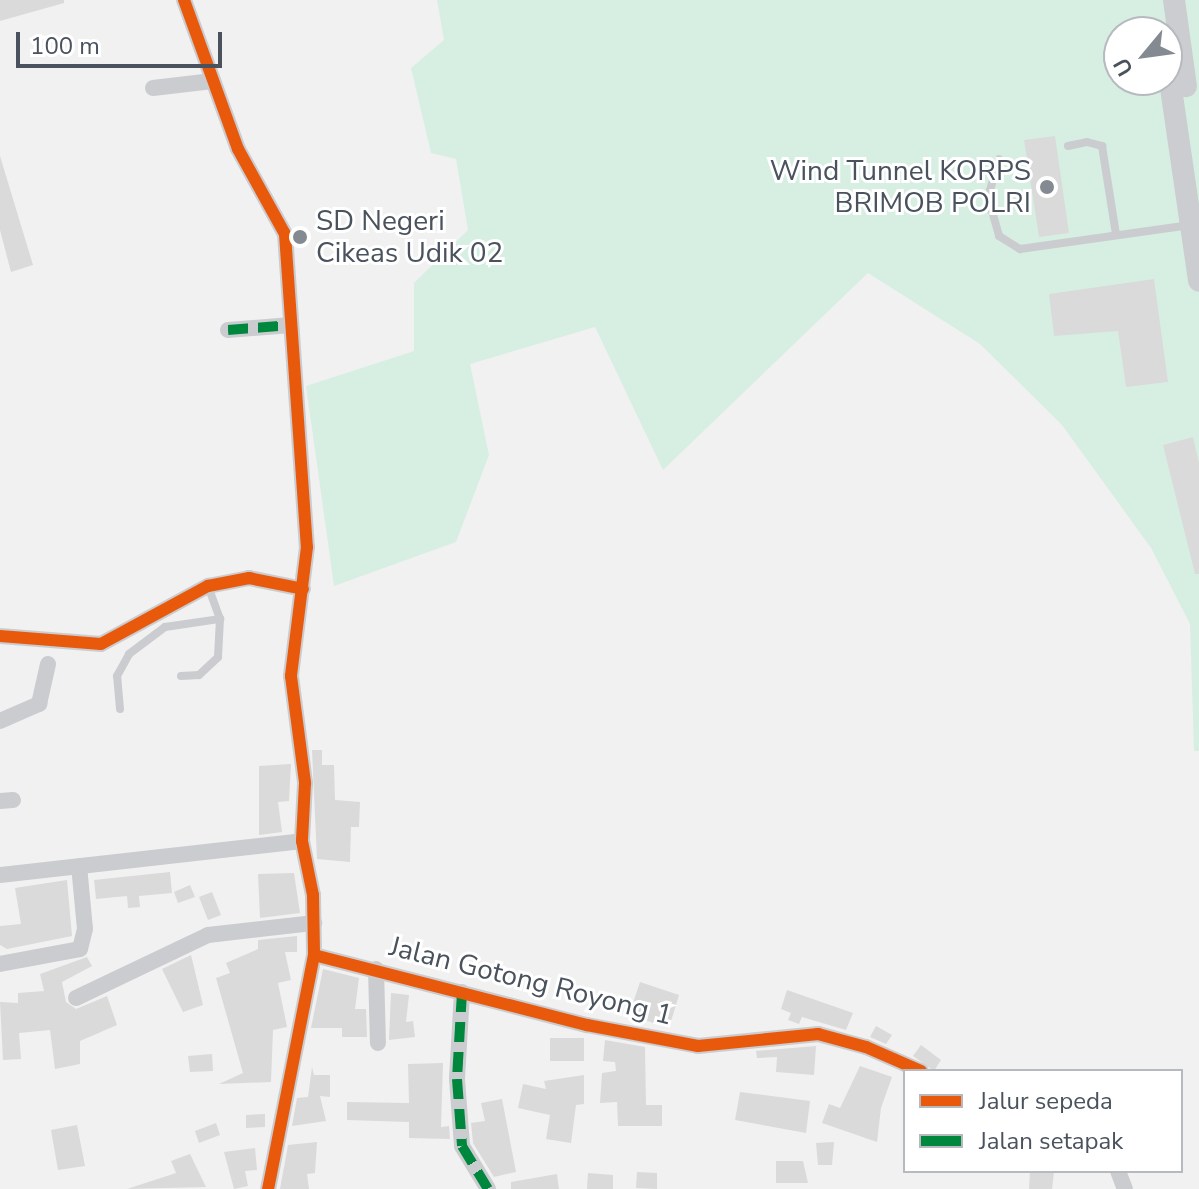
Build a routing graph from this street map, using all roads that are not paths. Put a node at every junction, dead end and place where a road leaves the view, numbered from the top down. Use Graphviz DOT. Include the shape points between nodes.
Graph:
graph roads {
  1 [pos="184,0"];
  2 [pos="1174,0"];
  3 [pos="213,81"];
  4 [pos="153,88"];
  5 [pos="1172,96"];
  6 [pos="1068,146"];
  7 [pos="999,159"];
  8 [pos="1199,175"];
  9 [pos="1191,225"];
  10 [pos="1116,234"];
  11 [pos="1199,281"];
  12 [pos="291,325"];
  13 [pos="228,330"];
  14 [pos="208,586"];
  15 [pos="303,589"];
  16 [pos="220,619"];
  17 [pos="0,636"];
  18 [pos="48,664"];
  19 [pos="181,676"];
  20 [pos="120,709"];
  21 [pos="0,721"];
  22 [pos="302,841"];
  23 [pos="79,866"];
  24 [pos="0,875"];
  25 [pos="314,923"];
  26 [pos="314,955"];
  27 [pos="0,964"];
  28 [pos="376,969"];
  29 [pos="462,992"];
  30 [pos="76,998"];
  31 [pos="378,1043"];
  32 [pos="916,1069"];
  33 [pos="268,1189"];
  34 [pos="488,1189"];
  1 -- 3 [label="street"];
  2 -- 8 [label="main road"];
  3 -- 4 [label="street"];
  3 -- 12 [label="street" via="238,149 281,219"];
  5 -- 9 [label="main road"];
  6 -- 10 [label="lane" via="1102,146"];
  7 -- 10 [label="lane" via="990,190 999,236 1020,249"];
  9 -- 10 [label="lane"];
  9 -- 11 [label="main road"];
  12 -- 13 [label="street"];
  12 -- 15 [label="street" via="307,547"];
  14 -- 15 [label="street" via="249,578"];
  14 -- 16 [label="lane"];
  14 -- 17 [label="street" via="101,644"];
  15 -- 22 [label="street" via="291,676 305,783"];
  16 -- 19 [label="lane" via="218,657 199,675"];
  16 -- 20 [label="lane" via="165,627 129,654 117,676"];
  18 -- 21 [label="street" via="39,704"];
  22 -- 23 [label="street"];
  22 -- 25 [label="street"];
  23 -- 24 [label="street"];
  23 -- 27 [label="street" via="85,929 80,949"];
  25 -- 26 [label="street"];
  25 -- 30 [label="street" via="208,935"];
  26 -- 28 [label="street, Jalan Gotong Royong 1"];
  26 -- 33 [label="street"];
  28 -- 29 [label="street, Jalan Gotong Royong 1"];
  28 -- 31 [label="street"];
  29 -- 32 [label="street, Jalan Gotong Royong 1" via="587,1025 698,1046 818,1034"];
  29 -- 34 [label="street" via="457,1079 462,1146"];
}
